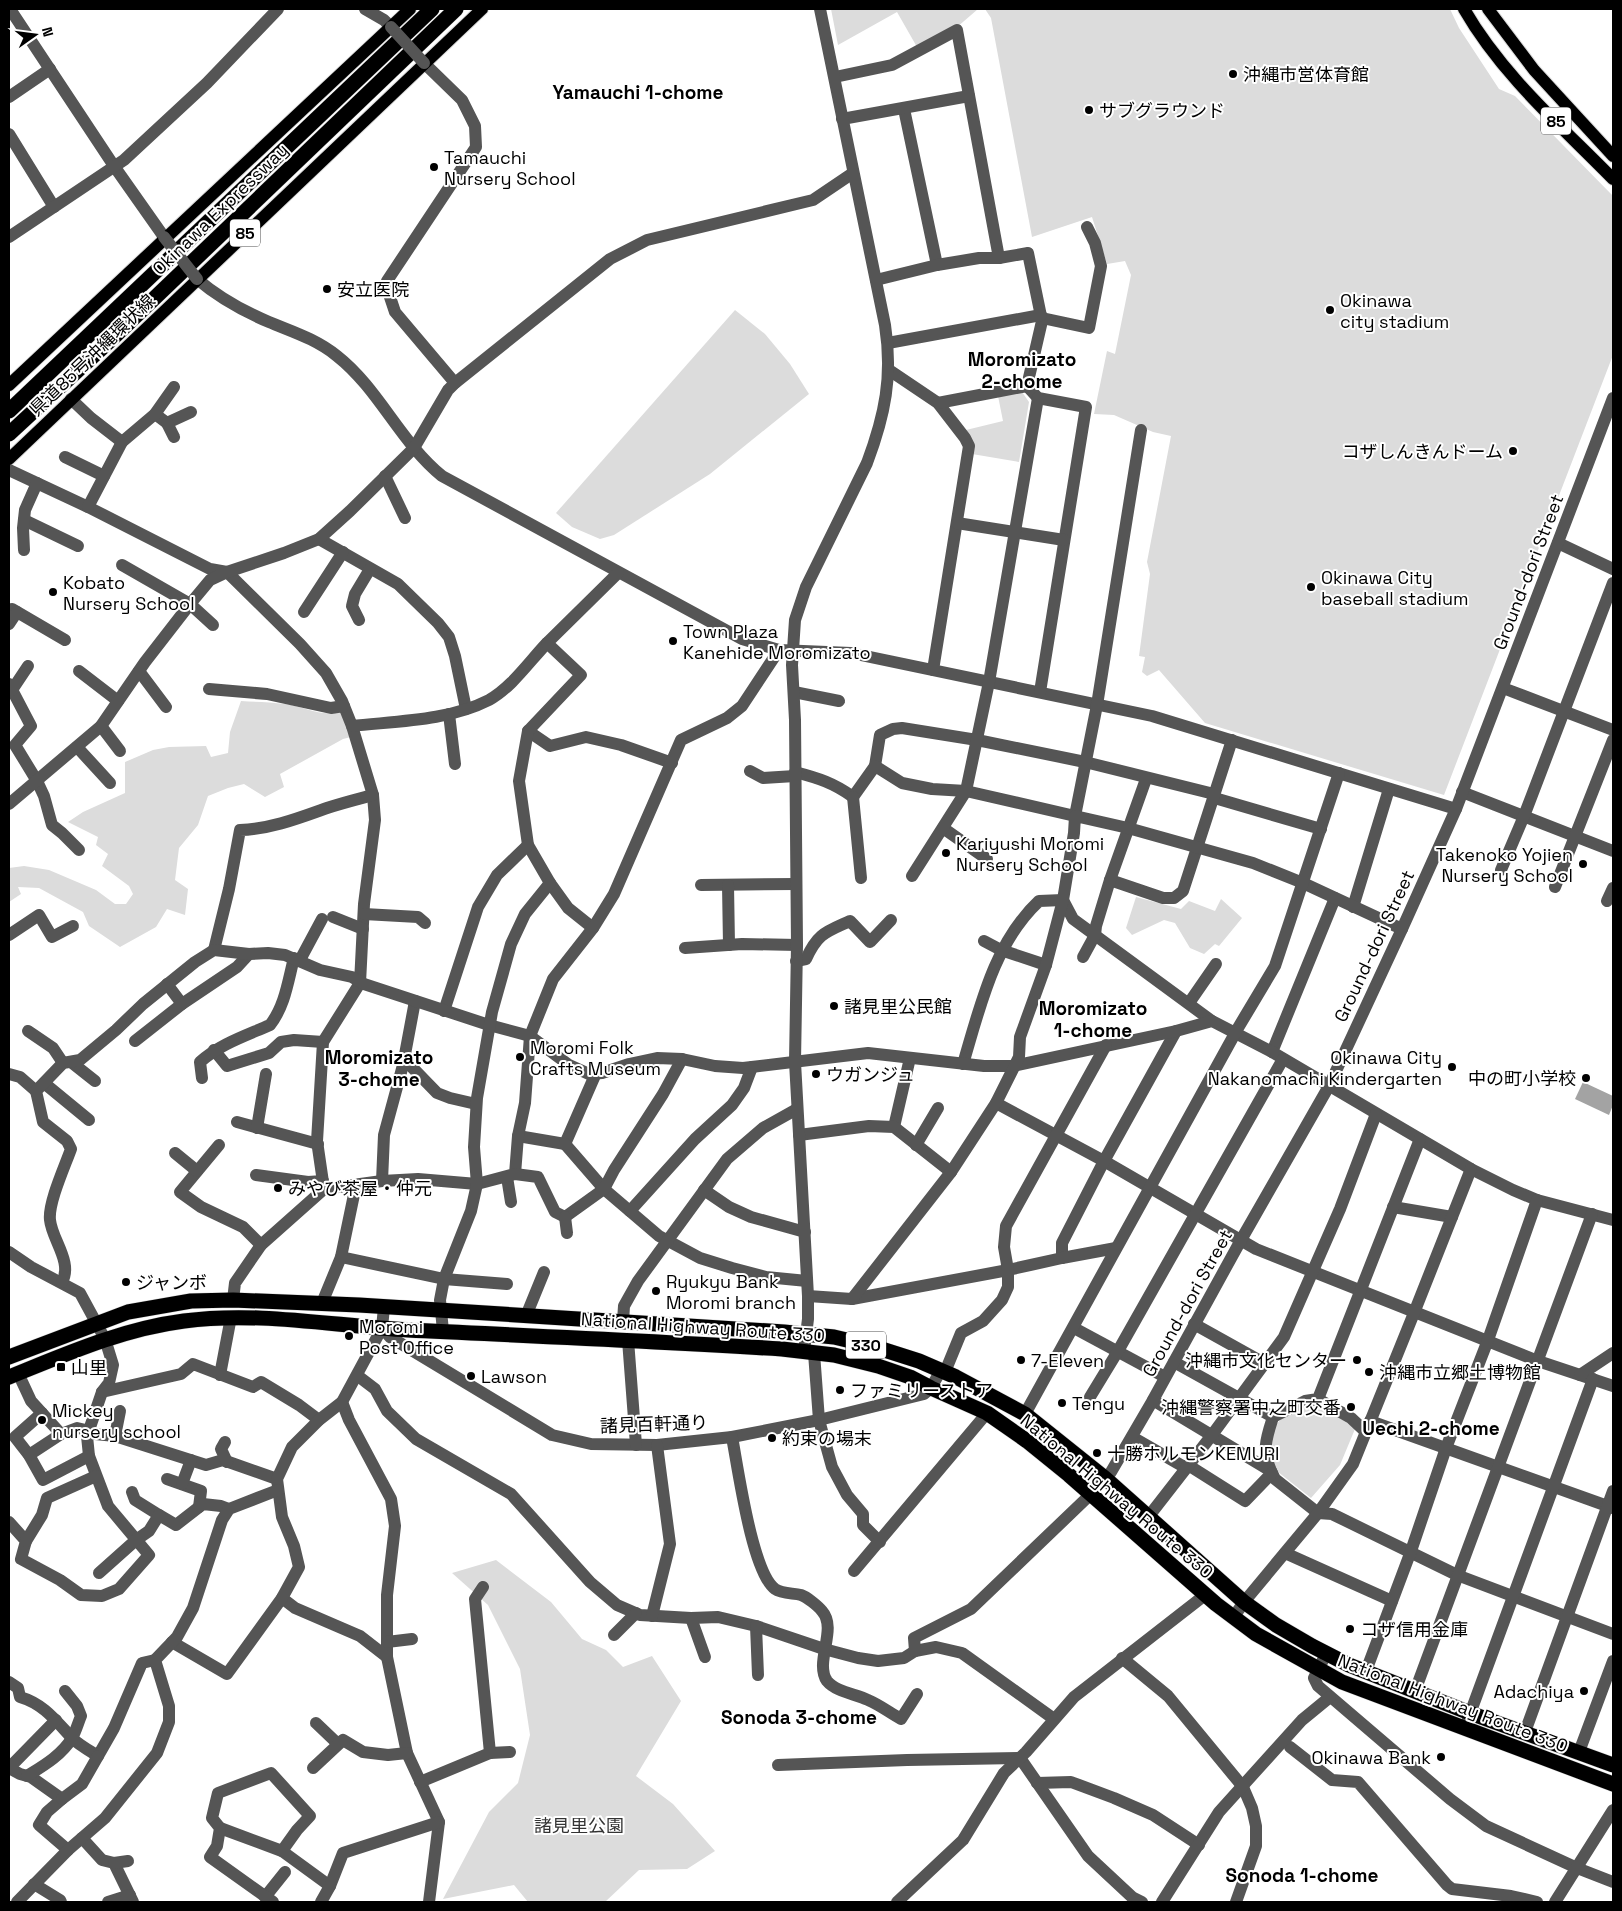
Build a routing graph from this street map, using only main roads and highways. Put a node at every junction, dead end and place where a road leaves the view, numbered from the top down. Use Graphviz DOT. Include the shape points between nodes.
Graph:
graph roads {
  1 [pos="410,9"];
  2 [pos="432,9"];
  3 [pos="456,9"];
  4 [pos="482,9"];
  5 [pos="1464,9"];
  6 [pos="1488,9"];
  7 [pos="1613,156"];
  8 [pos="1613,179"];
  9 [pos="9,385"];
  10 [pos="9,411"];
  11 [pos="9,434"];
  12 [pos="9,459"];
  13 [pos="9,1358"];
  14 [pos="14,1375"];
  15 [pos="1613,1765"];
  16 [pos="1613,1784"];
  1 -- 9 [label="main road, 県道85号沖縄環状線"];
  2 -- 10 [label="highway, Okinawa Expressway"];
  3 -- 11 [label="highway, Okinawa Expressway"];
  4 -- 12 [label="main road, 県道85号沖縄環状線 / 85"];
  5 -- 8 [label="main road, 85" via="1488,46 1519,83"];
  6 -- 7 [label="main road, 85" via="1534,70"];
  13 -- 15 [label="highway, National Highway Route 330 / 330" via="128,1312 191,1301 233,1300 806,1334 872,1346 943,1371 1026,1414 1105,1478 1244,1602 1326,1654 1470,1713"];
  14 -- 16 [label="highway, National Highway Route 330 / 330" via="105,1339 169,1324 231,1317 809,1352 878,1366 910,1377 987,1413 1027,1440 1233,1618 1256,1634 1342,1682"];
}
